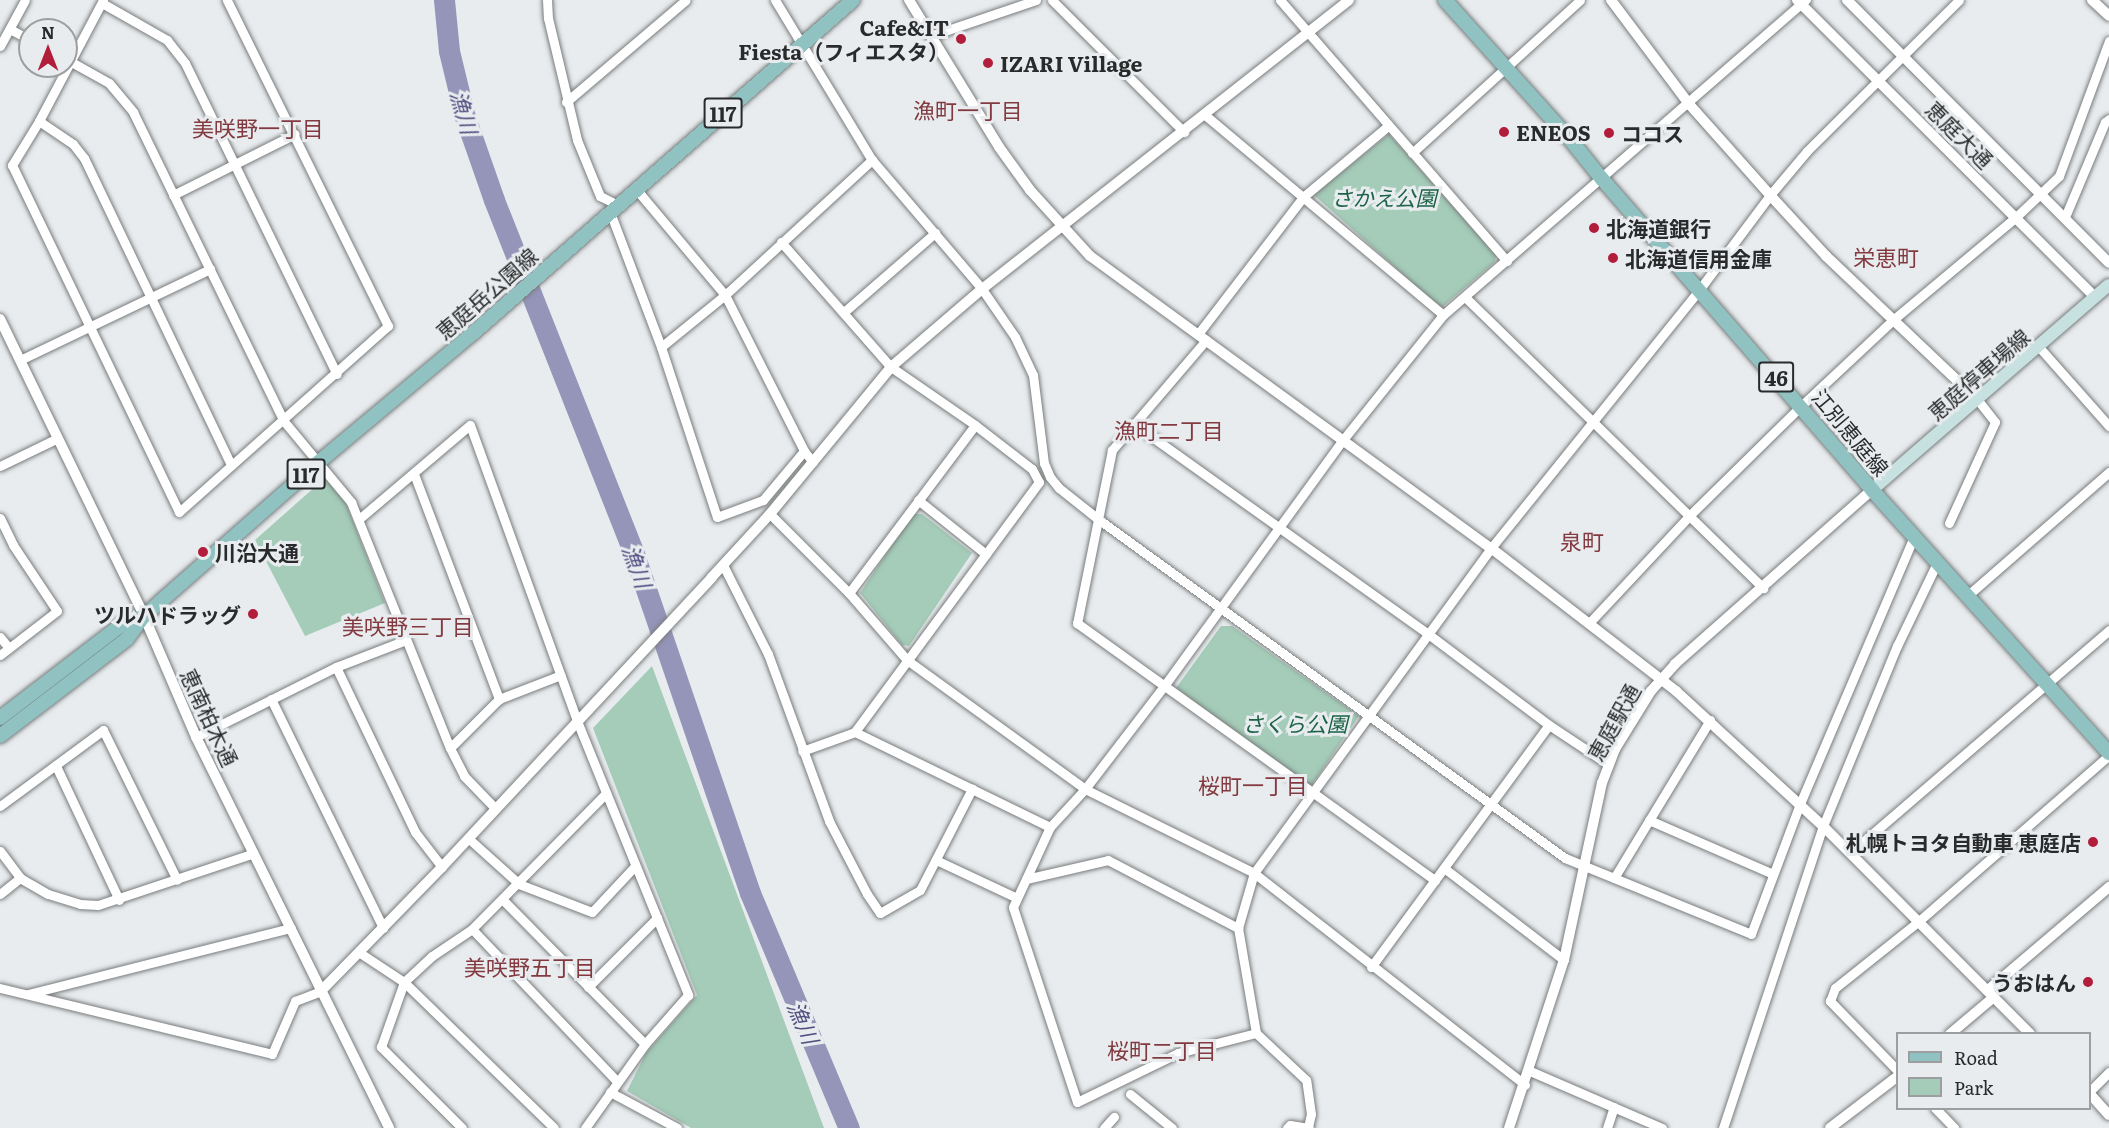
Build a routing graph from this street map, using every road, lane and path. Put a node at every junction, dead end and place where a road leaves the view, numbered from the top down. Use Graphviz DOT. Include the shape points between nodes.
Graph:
graph roads {
  1 [pos="25,0"];
  2 [pos="227,0"];
  3 [pos="547,0"];
  4 [pos="686,0"];
  5 [pos="775,0"];
  6 [pos="853,0"];
  7 [pos="909,0"];
  8 [pos="1036,0"];
  9 [pos="1052,0"];
  10 [pos="1280,0"];
  11 [pos="1349,0"];
  12 [pos="1445,0"];
  13 [pos="1580,0"];
  14 [pos="1611,0"];
  15 [pos="1847,0"];
  16 [pos="1959,0"];
  17 [pos="2092,0"];
  18 [pos="103,1"];
  19 [pos="1801,2"];
  20 [pos="2109,16"];
  21 [pos="10,28"];
  22 [pos="18,33"];
  23 [pos="1308,33"];
  24 [pos="930,36"];
  25 [pos="2109,41"];
  26 [pos="78,43"];
  27 [pos="0,46"];
  28 [pos="802,47"];
  29 [pos="1902,55"];
  30 [pos="78,66"];
  31 [pos="1506,69"];
  32 [pos="59,78"];
  33 [pos="1879,81"];
  34 [pos="566,102"];
  35 [pos="1689,104"];
  36 [pos="1205,115"];
  37 [pos="2109,119"];
  38 [pos="39,121"];
  39 [pos="1388,126"];
  40 [pos="1184,132"];
  41 [pos="296,134"];
  42 [pos="1412,153"];
  43 [pos="872,160"];
  44 [pos="234,164"];
  45 [pos="1602,179"];
  46 [pos="636,189"];
  47 [pos="2041,194"];
  48 [pos="173,195"];
  49 [pos="1770,195"];
  50 [pos="1303,197"];
  51 [pos="614,209"];
  52 [pos="2016,217"];
  53 [pos="2065,218"];
  54 [pos="1062,225"];
  55 [pos="935,233"];
  56 [pos="781,242"];
  57 [pos="1508,261"];
  58 [pos="2109,263"];
  59 [pos="210,268"];
  60 [pos="2109,285"];
  61 [pos="982,289"];
  62 [pos="1699,290"];
  63 [pos="724,295"];
  64 [pos="150,296"];
  65 [pos="1464,297"];
  66 [pos="2094,297"];
  67 [pos="844,312"];
  68 [pos="1443,315"];
  69 [pos="0,319"];
  70 [pos="1894,319"];
  71 [pos="90,325"];
  72 [pos="1202,337"];
  73 [pos="661,347"];
  74 [pos="2039,348"];
  75 [pos="20,360"];
  76 [pos="891,367"];
  77 [pos="337,374"];
  78 [pos="1978,400"];
  79 [pos="1801,406"];
  80 [pos="284,420"];
  81 [pos="1593,420"];
  82 [pos="1134,424"];
  83 [pos="975,425"];
  84 [pos="2109,426"];
  85 [pos="58,438"];
  86 [pos="1342,441"];
  87 [pos="804,451"];
  88 [pos="319,462"];
  89 [pos="813,462"];
  90 [pos="231,465"];
  91 [pos="0,466"];
  92 [pos="2109,472"];
  93 [pos="414,474"];
  94 [pos="1872,490"];
  95 [pos="918,500"];
  96 [pos="770,513"];
  97 [pos="1691,514"];
  98 [pos="0,518"];
  99 [pos="358,519"];
  100 [pos="1098,519"];
  101 [pos="1949,523"];
  102 [pos="1280,529"];
  103 [pos="1914,536"];
  104 [pos="1491,548"];
  105 [pos="986,554"];
  106 [pos="1937,563"];
  107 [pos="723,565"];
  108 [pos="1763,588"];
  109 [pos="849,593"];
  110 [pos="1967,596"];
  111 [pos="1221,608"];
  112 [pos="144,616"];
  113 [pos="1590,622"];
  114 [pos="2109,630"];
  115 [pos="1427,633"];
  116 [pos="0,637"];
  117 [pos="406,640"];
  118 [pos="9,648"];
  119 [pos="0,655"];
  120 [pos="907,660"];
  121 [pos="336,667"];
  122 [pos="561,675"];
  123 [pos="1661,678"];
  124 [pos="2045,685"];
  125 [pos="1164,686"];
  126 [pos="271,699"];
  127 [pos="499,699"];
  128 [pos="1370,716"];
  129 [pos="0,718"];
  130 [pos="1710,720"];
  131 [pos="578,721"];
  132 [pos="1549,725"];
  133 [pos="855,732"];
  134 [pos="0,736"];
  135 [pos="196,737"];
  136 [pos="450,748"];
  137 [pos="802,751"];
  138 [pos="2109,754"];
  139 [pos="1608,764"];
  140 [pos="56,766"];
  141 [pos="972,789"];
  142 [pos="1085,789"];
  143 [pos="1312,790"];
  144 [pos="606,793"];
  145 [pos="1490,805"];
  146 [pos="0,806"];
  147 [pos="1799,806"];
  148 [pos="495,808"];
  149 [pos="1649,820"];
  150 [pos="1823,826"];
  151 [pos="1050,827"];
  152 [pos="468,838"];
  153 [pos="0,851"];
  154 [pos="1850,852"];
  155 [pos="254,853"];
  156 [pos="936,860"];
  157 [pos="1585,865"];
  158 [pos="635,866"];
  159 [pos="442,867"];
  160 [pos="1444,868"];
  161 [pos="1254,873"];
  162 [pos="1773,874"];
  163 [pos="21,878"];
  164 [pos="1614,878"];
  165 [pos="1026,879"];
  166 [pos="177,880"];
  167 [pos="1435,880"];
  168 [pos="519,884"];
  169 [pos="2109,887"];
  170 [pos="0,894"];
  171 [pos="1017,898"];
  172 [pos="119,900"];
  173 [pos="503,900"];
  174 [pos="657,918"];
  175 [pos="1919,921"];
  176 [pos="291,928"];
  177 [pos="382,928"];
  178 [pos="1238,928"];
  179 [pos="472,929"];
  180 [pos="360,953"];
  181 [pos="1564,960"];
  182 [pos="1371,967"];
  183 [pos="404,982"];
  184 [pos="588,987"];
  185 [pos="0,988"];
  186 [pos="321,991"];
  187 [pos="1991,993"];
  188 [pos="26,994"];
  189 [pos="1952,1032"];
  190 [pos="2028,1032"];
  191 [pos="1256,1033"];
  192 [pos="645,1044"];
  193 [pos="1530,1071"];
  194 [pos="1896,1072"];
  195 [pos="2109,1072"];
  196 [pos="1896,1076"];
  197 [pos="617,1081"];
  198 [pos="1525,1084"];
  199 [pos="610,1092"];
  200 [pos="2091,1092"];
  201 [pos="1130,1094"];
  202 [pos="2091,1094"];
  203 [pos="1614,1107"];
  204 [pos="1937,1110"];
  205 [pos="2109,1115"];
  206 [pos="1114,1117"];
  207 [pos="1309,1127"];
  208 [pos="389,1128"];
  209 [pos="462,1128"];
  210 [pos="554,1128"];
  211 [pos="585,1128"];
  212 [pos="676,1128"];
  213 [pos="1104,1128"];
  214 [pos="1172,1128"];
  215 [pos="1287,1128"];
  216 [pos="1509,1128"];
  217 [pos="1607,1128"];
  218 [pos="1662,1128"];
  219 [pos="1723,1128"];
  220 [pos="1830,1128"];
  221 [pos="1954,1128"];
  1 -- 21 [label="street"];
  2 -- 41 [label="street"];
  3 -- 34 [label="street"];
  4 -- 34 [label="street"];
  5 -- 28 [label="street"];
  6 -- 28 [label="main road, 恵庭岳公園線 / 117"];
  7 -- 24 [label="street"];
  8 -- 24 [label="street"];
  9 -- 40 [label="street"];
  10 -- 23 [label="street"];
  11 -- 23 [label="street"];
  12 -- 31 [label="main road, 江別恵庭線 / 46"];
  13 -- 31 [label="street"];
  14 -- 35 [label="street"];
  15 -- 29 [label="street, 恵庭大通"];
  16 -- 29 [label="street"];
  17 -- 20 [label="street"];
  18 -- 26 [label="street"];
  18 -- 44 [label="street" via="167,40 185,63"];
  19 -- 33 [label="street, 恵庭大通"];
  19 -- 35 [label="street"];
  21 -- 22 [label="street"];
  21 -- 27 [label="street"];
  23 -- 36 [label="street"];
  23 -- 39 [label="street"];
  24 -- 54 [label="street" via="999,147"];
  25 -- 47 [label="street" via="2059,176"];
  28 -- 43 [label="street"];
  28 -- 46 [label="main road, 恵庭岳公園線 / 117"];
  29 -- 33 [label="street"];
  29 -- 47 [label="street, 恵庭大通"];
  30 -- 48 [label="street" via="108,83 123,98"];
  31 -- 42 [label="street"];
  31 -- 45 [label="main road, 江別恵庭線 / 46"];
  32 -- 38 [label="street"];
  33 -- 49 [label="street"];
  33 -- 52 [label="street, 恵庭大通"];
  34 -- 51 [label="street" via="600,196"];
  35 -- 45 [label="street"];
  35 -- 49 [label="street"];
  36 -- 40 [label="street"];
  36 -- 50 [label="street"];
  37 -- 53 [label="street"];
  38 -- 64 [label="street" via="74,144 84,158"];
  38 -- 71 [label="street" via="12,165"];
  39 -- 42 [label="street"];
  39 -- 50 [label="street"];
  40 -- 54 [label="street"];
  41 -- 44 [label="street"];
  41 -- 77 [label="street" via="388,326"];
  42 -- 57 [label="street"];
  43 -- 55 [label="street"];
  43 -- 56 [label="street"];
  44 -- 48 [label="street"];
  44 -- 77 [label="street"];
  45 -- 57 [label="street"];
  45 -- 62 [label="main road, 江別恵庭線 / 46"];
  46 -- 51 [label="main road, 恵庭岳公園線 / 117"];
  46 -- 63 [label="street"];
  47 -- 52 [label="street"];
  47 -- 53 [label="street, 恵庭大通"];
  48 -- 59 [label="street"];
  49 -- 62 [label="street"];
  49 -- 70 [label="street" via="1826,256"];
  50 -- 68 [label="street"];
  50 -- 72 [label="street"];
  51 -- 73 [label="street"];
  51 -- 88 [label="main road, 恵庭岳公園線 / 117"];
  52 -- 66 [label="street, 恵庭大通"];
  52 -- 70 [label="street"];
  53 -- 58 [label="street, 恵庭大通"];
  54 -- 61 [label="street"];
  54 -- 72 [label="street" via="1090,256"];
  55 -- 61 [label="street"];
  55 -- 67 [label="street"];
  56 -- 63 [label="street"];
  56 -- 67 [label="street"];
  57 -- 65 [label="street"];
  59 -- 64 [label="street"];
  59 -- 80 [label="street"];
  60 -- 66 [label="main road, 恵庭停車場線"];
  61 -- 76 [label="street"];
  61 -- 100 [label="street" via="1015,337 1033,375 1044,463 1050,477"];
  62 -- 79 [label="main road, 江別恵庭線 / 46"];
  62 -- 81 [label="street"];
  63 -- 73 [label="street"];
  63 -- 87 [label="street"];
  64 -- 71 [label="street"];
  64 -- 90 [label="street"];
  65 -- 68 [label="street"];
  65 -- 81 [label="street"];
  66 -- 74 [label="main road, 恵庭停車場線"];
  67 -- 76 [label="street"];
  68 -- 86 [label="street"];
  69 -- 75 [label="street, 恵南柏木通"];
  70 -- 78 [label="street"];
  70 -- 79 [label="street"];
  71 -- 75 [label="street"];
  71 -- 90 [label="street" via="179,512"];
  72 -- 82 [label="street"];
  72 -- 86 [label="street"];
  73 -- 87 [label="street" via="717,516 763,500"];
  74 -- 78 [label="main road, 恵庭停車場線"];
  74 -- 84 [label="street"];
  75 -- 85 [label="street, 恵南柏木通"];
  76 -- 83 [label="street"];
  76 -- 89 [label="street"];
  77 -- 80 [label="street"];
  78 -- 94 [label="main road, 恵庭停車場線"];
  78 -- 101 [label="street" via="1995,422"];
  79 -- 94 [label="main road, 江別恵庭線 / 46"];
  79 -- 97 [label="street"];
  80 -- 88 [label="street"];
  80 -- 90 [label="street"];
  81 -- 97 [label="street"];
  81 -- 104 [label="street"];
  82 -- 100 [label="street" via="1112,450"];
  82 -- 102 [label="street"];
  83 -- 95 [label="street"];
  83 -- 105 [label="street" via="1032,469 1039,482"];
  85 -- 91 [label="street"];
  85 -- 112 [label="street, 恵南柏木通"];
  86 -- 102 [label="street"];
  86 -- 104 [label="street"];
  87 -- 89 [label="street"];
  88 -- 99 [label="street" via="351,502"];
  88 -- 112 [label="main road, 恵庭岳公園線 / 117"];
  89 -- 96 [label="street"];
  92 -- 110 [label="street"];
  93 -- 99 [label="street"];
  93 -- 122 [label="street" via="470,425"];
  93 -- 127 [label="street"];
  94 -- 103 [label="main road, 江別恵庭線 / 46"];
  94 -- 108 [label="street, 恵庭駅通"];
  95 -- 105 [label="street"];
  95 -- 109 [label="street"];
  96 -- 107 [label="street"];
  96 -- 109 [label="street"];
  97 -- 108 [label="street"];
  97 -- 113 [label="street"];
  98 -- 118 [label="street" via="13,545 57,611"];
  99 -- 117 [label="street"];
  100 -- 111 [label="street"];
  100 -- 125 [label="street" via="1077,623"];
  102 -- 111 [label="street"];
  102 -- 115 [label="street"];
  103 -- 106 [label="main road, 江別恵庭線 / 46"];
  103 -- 147 [label="street"];
  104 -- 113 [label="street"];
  104 -- 115 [label="street"];
  105 -- 120 [label="street"];
  106 -- 110 [label="main road, 江別恵庭線 / 46"];
  106 -- 150 [label="street" via="1897,646"];
  107 -- 131 [label="street"];
  107 -- 137 [label="street" via="768,654"];
  108 -- 123 [label="street, 恵庭駅通"];
  109 -- 120 [label="street"];
  110 -- 124 [label="main road, 江別恵庭線 / 46"];
  111 -- 125 [label="street"];
  111 -- 128 [label="street"];
  112 -- 129 [label="main road, 恵庭岳公園線 / 117" via="121,625"];
  112 -- 134 [label="main road, 恵庭岳公園線 / 117" via="127,639"];
  112 -- 135 [label="street, 恵南柏木通"];
  113 -- 123 [label="street"];
  114 -- 124 [label="street"];
  115 -- 128 [label="street"];
  115 -- 132 [label="street"];
  116 -- 118 [label="street"];
  117 -- 121 [label="street"];
  117 -- 136 [label="street"];
  118 -- 119 [label="street"];
  120 -- 133 [label="street"];
  120 -- 142 [label="street"];
  121 -- 126 [label="street"];
  121 -- 159 [label="street" via="415,832"];
  122 -- 127 [label="street"];
  122 -- 131 [label="street"];
  123 -- 130 [label="street"];
  123 -- 139 [label="street, 恵庭駅通"];
  124 -- 138 [label="main road, 江別恵庭線 / 46"];
  124 -- 154 [label="street"];
  125 -- 142 [label="street"];
  125 -- 143 [label="street"];
  126 -- 135 [label="street"];
  126 -- 177 [label="street"];
  127 -- 136 [label="street"];
  128 -- 143 [label="street"];
  128 -- 145 [label="street"];
  130 -- 147 [label="street"];
  130 -- 149 [label="street"];
  131 -- 144 [label="street"];
  131 -- 148 [label="street"];
  132 -- 139 [label="street"];
  132 -- 145 [label="street"];
  133 -- 137 [label="street"];
  133 -- 141 [label="street"];
  135 -- 155 [label="street, 恵南柏木通"];
  136 -- 148 [label="street" via="465,776"];
  137 -- 156 [label="street" via="829,821 880,913 920,890"];
  138 -- 175 [label="street"];
  139 -- 157 [label="street, 恵庭駅通"];
  140 -- 146 [label="street"];
  140 -- 166 [label="street" via="103,730"];
  140 -- 172 [label="street"];
  141 -- 151 [label="street"];
  141 -- 156 [label="street"];
  142 -- 151 [label="street"];
  142 -- 161 [label="street"];
  143 -- 161 [label="street"];
  143 -- 167 [label="street"];
  144 -- 158 [label="street"];
  144 -- 168 [label="street"];
  145 -- 157 [label="street" via="1565,858"];
  145 -- 160 [label="street"];
  147 -- 150 [label="street"];
  147 -- 162 [label="street"];
  148 -- 152 [label="street"];
  149 -- 162 [label="street"];
  149 -- 164 [label="street"];
  150 -- 154 [label="street"];
  150 -- 219 [label="street"];
  151 -- 165 [label="street"];
  152 -- 159 [label="street"];
  152 -- 168 [label="street"];
  153 -- 163 [label="street"];
  154 -- 175 [label="street"];
  155 -- 166 [label="street"];
  155 -- 176 [label="street, 恵南柏木通"];
  156 -- 171 [label="street"];
  157 -- 164 [label="street"];
  157 -- 181 [label="street, 恵庭駅通"];
  158 -- 168 [label="street" via="592,912"];
  158 -- 174 [label="street"];
  159 -- 177 [label="street"];
  160 -- 167 [label="street"];
  160 -- 181 [label="street"];
  161 -- 178 [label="street"];
  161 -- 182 [label="street"];
  162 -- 164 [label="street" via="1751,934"];
  163 -- 170 [label="street"];
  163 -- 172 [label="street" via="48,894 80,904"];
  165 -- 171 [label="street"];
  165 -- 178 [label="street" via="1108,860"];
  166 -- 172 [label="street"];
  167 -- 182 [label="street"];
  168 -- 173 [label="street"];
  169 -- 187 [label="street"];
  171 -- 191 [label="street" via="1012,907 1077,1102 1178,1053"];
  173 -- 179 [label="street"];
  173 -- 184 [label="street"];
  174 -- 184 [label="street"];
  174 -- 192 [label="street" via="688,995"];
  175 -- 187 [label="street"];
  175 -- 194 [label="street" via="1835,988 1830,1001"];
  176 -- 186 [label="street, 恵南柏木通"];
  176 -- 188 [label="street"];
  177 -- 180 [label="street"];
  178 -- 191 [label="street"];
  179 -- 183 [label="street" via="432,956"];
  179 -- 197 [label="street"];
  180 -- 183 [label="street"];
  180 -- 186 [label="street"];
  181 -- 193 [label="street, 恵庭駅通"];
  182 -- 198 [label="street"];
  183 -- 209 [label="street" via="381,1047"];
  183 -- 210 [label="street"];
  184 -- 192 [label="street"];
  185 -- 188 [label="street"];
  186 -- 188 [label="street" via="295,1001 272,1054"];
  186 -- 208 [label="street, 恵南柏木通"];
  187 -- 189 [label="street"];
  187 -- 190 [label="street"];
  191 -- 207 [label="street" via="1306,1080"];
  192 -- 197 [label="street"];
  193 -- 198 [label="street, 恵庭駅通"];
  193 -- 203 [label="street"];
  195 -- 200 [label="street"];
  196 -- 220 [label="street"];
  197 -- 199 [label="street"];
  198 -- 216 [label="street, 恵庭駅通"];
  199 -- 211 [label="street"];
  199 -- 212 [label="street"];
  201 -- 214 [label="street"];
  202 -- 205 [label="street"];
  203 -- 217 [label="street"];
  203 -- 218 [label="street"];
  204 -- 221 [label="street"];
  206 -- 213 [label="street"];
  207 -- 215 [label="street"];
}
